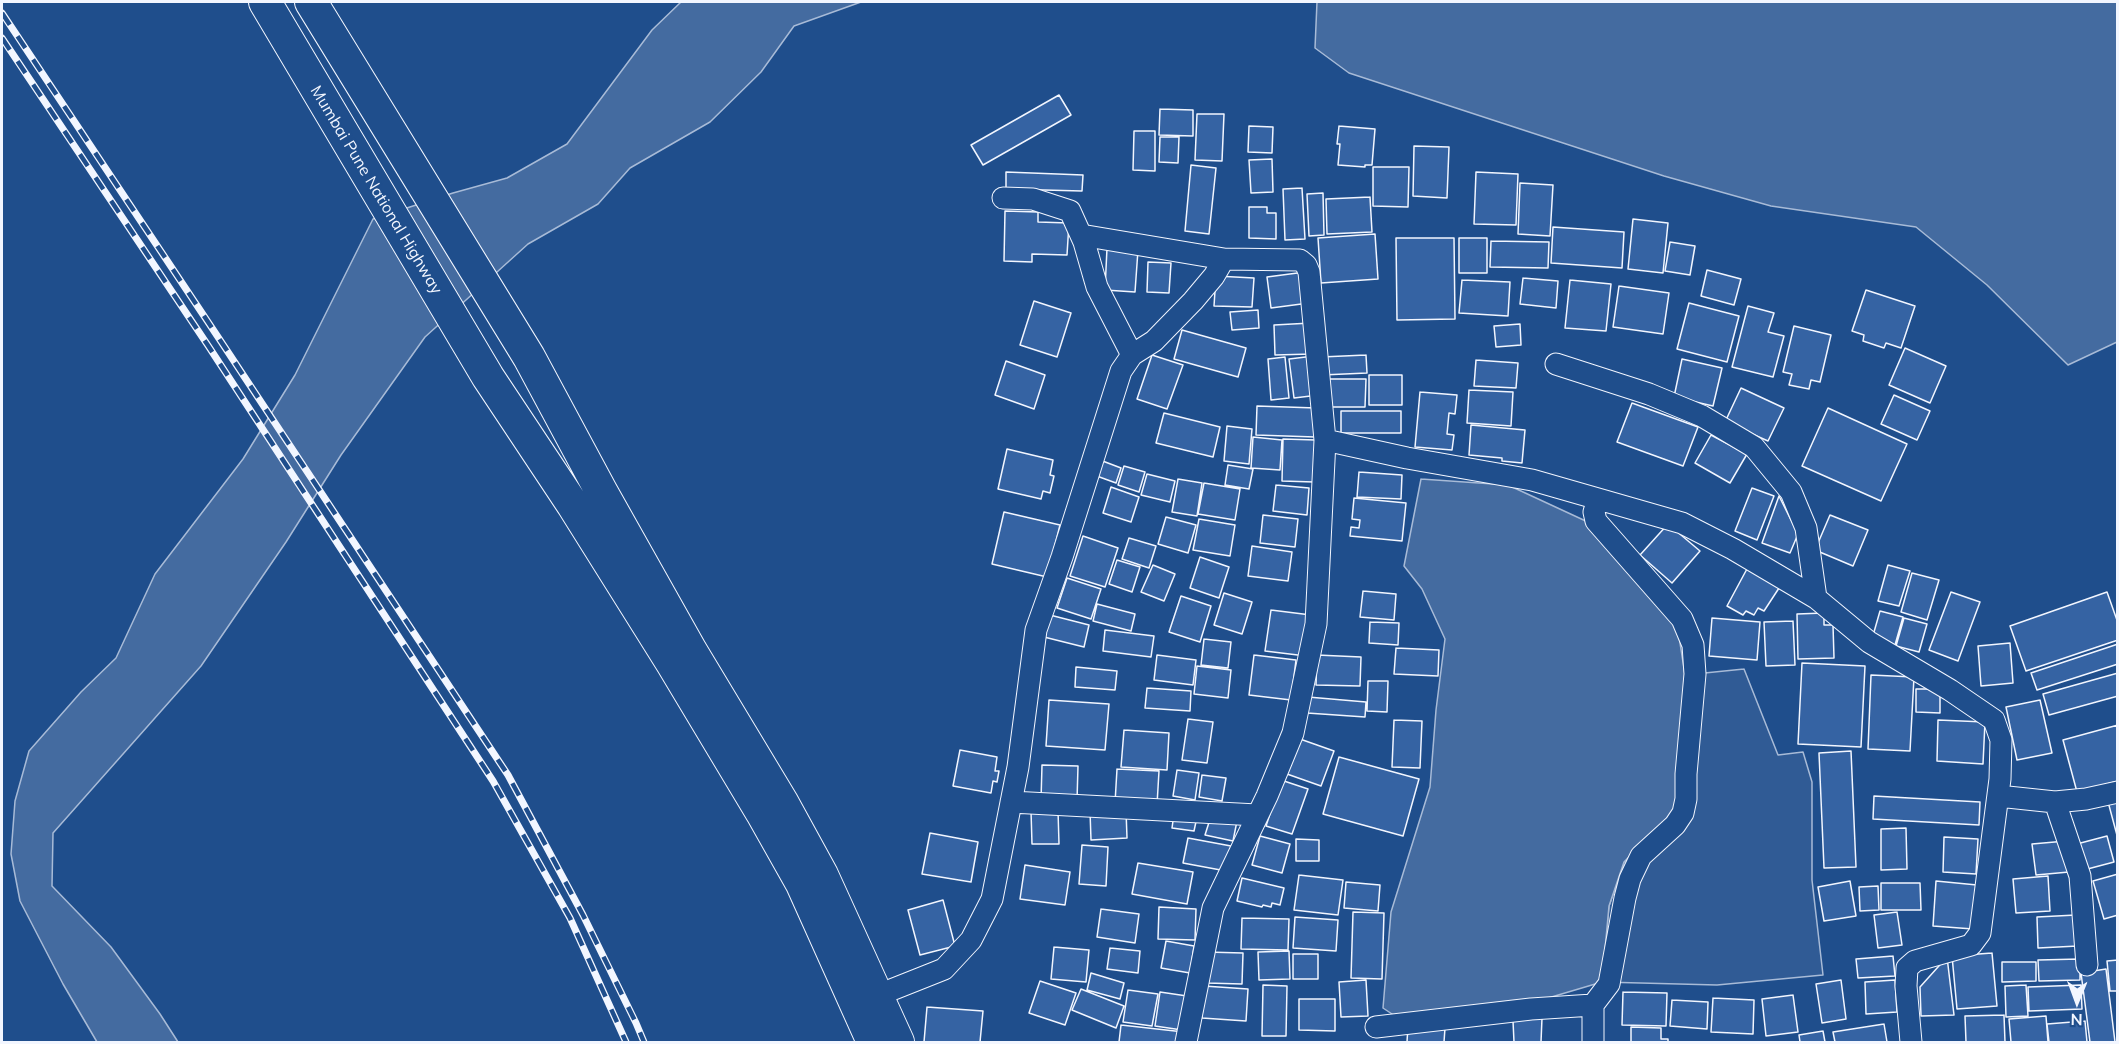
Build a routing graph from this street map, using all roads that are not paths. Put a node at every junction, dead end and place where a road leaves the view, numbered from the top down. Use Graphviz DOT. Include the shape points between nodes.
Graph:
graph roads {
  1 [pos="265,2"];
  2 [pos="310,2"];
  3 [pos="1003,198"];
  4 [pos="1081,235"];
  5 [pos="1224,259"];
  6 [pos="1132,355"];
  7 [pos="1556,364"];
  8 [pos="1325,440"];
  9 [pos="1598,499"];
  10 [pos="1816,598"];
  11 [pos="2118,792"];
  12 [pos="1998,796"];
  13 [pos="1011,802"];
  14 [pos="2055,802"];
  15 [pos="1257,815"];
  16 [pos="2087,965"];
  17 [pos="866,1000"];
  18 [pos="1593,1005"];
  19 [pos="1376,1027"];
  20 [pos="873,1042"];
  21 [pos="898,1042"];
  22 [pos="1186,1042"];
  23 [pos="1593,1042"];
  24 [pos="1911,1042"];
  1 -- 17 [label="highway, Mumbai Pune National Highway" via="488,377 729,757"];
  2 -- 17 [label="highway" via="529,357 674,621 782,802 822,874"];
  3 -- 4 [label="street" via="1033,199 1070,211"];
  4 -- 5 [label="street"];
  4 -- 6 [label="street" via="1097,287"];
  5 -- 6 [label="street" via="1193,301 1154,341"];
  5 -- 8 [label="street" via="1300,260 1306,265"];
  6 -- 13 [label="street" via="1120,371 1070,536 1036,630"];
  7 -- 10 [label="street" via="1692,412 1754,447 1791,492 1806,528"];
  8 -- 9 [label="street" via="1532,480"];
  8 -- 15 [label="street" via="1316,624 1293,734"];
  9 -- 10 [label="street" via="1682,523"];
  9 -- 18 [label="street" via="1596,521 1682,619 1694,645 1695,674 1683,813 1641,856 1630,879 1609,984"];
  10 -- 12 [label="street" via="1869,642 1994,720 2001,740"];
  11 -- 14 [label="street"];
  12 -- 14 [label="street"];
  12 -- 24 [label="street" via="1980,933 1971,945 1915,961 1907,968"];
  13 -- 15 [label="street"];
  13 -- 17 [label="street" via="992,899 971,940 944,969"];
  14 -- 16 [label="street" via="2080,876"];
  15 -- 22 [label="street" via="1213,908"];
  17 -- 20 [label="highway"];
  17 -- 21 [label="highway"];
  18 -- 19 [label="street"];
  18 -- 23 [label="street"];
}
